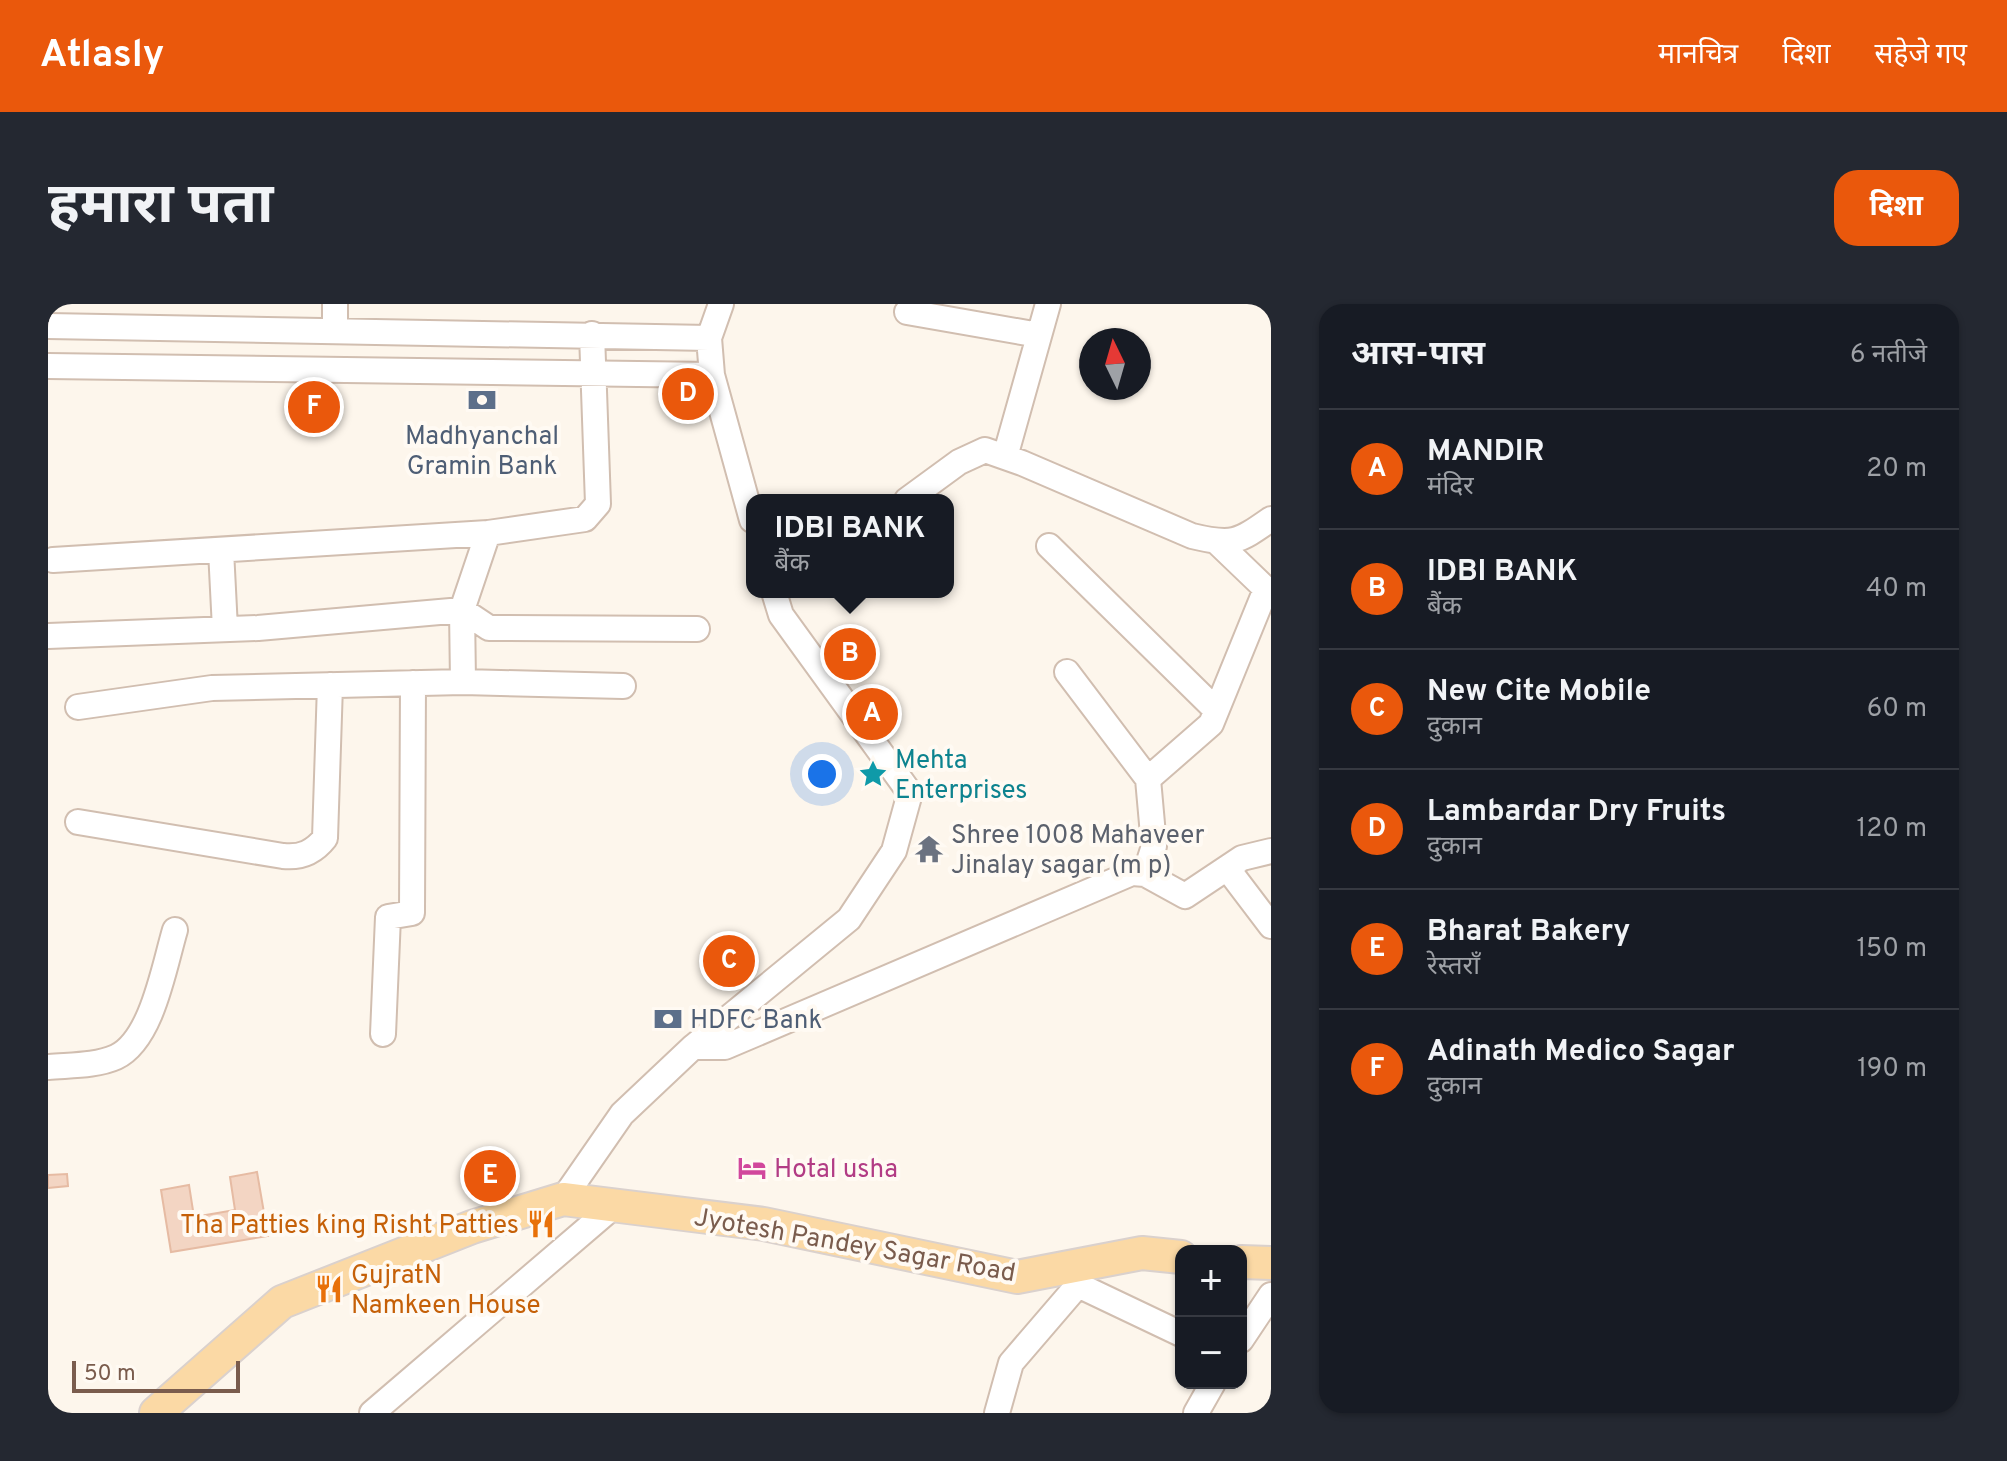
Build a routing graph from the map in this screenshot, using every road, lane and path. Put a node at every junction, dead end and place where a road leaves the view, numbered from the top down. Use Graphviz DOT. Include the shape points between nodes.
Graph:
graph roads {
  1 [pos="335,304"];
  2 [pos="721,304"];
  3 [pos="1048,304"];
  4 [pos="907,312"];
  5 [pos="48,326"];
  6 [pos="206,328"];
  7 [pos="335,330"];
  8 [pos="592,334"];
  9 [pos="1039,335"];
  10 [pos="709,338"];
  11 [pos="48,366"];
  12 [pos="205,369"];
  13 [pos="591,375"];
  14 [pos="712,375"];
  15 [pos="1005,457"];
  16 [pos="915,494"];
  17 [pos="746,498"];
  18 [pos="1271,519"];
  19 [pos="488,533"];
  20 [pos="1217,542"];
  21 [pos="1049,546"];
  22 [pos="221,550"];
  23 [pos="53,560"];
  24 [pos="776,598"];
  25 [pos="462,610"];
  26 [pos="1262,625"];
  27 [pos="225,629"];
  28 [pos="697,629"];
  29 [pos="48,636"];
  30 [pos="1067,672"];
  31 [pos="463,682"];
  32 [pos="413,683"];
  33 [pos="330,685"];
  34 [pos="623,686"];
  35 [pos="78,707"];
  36 [pos="1216,710"];
  37 [pos="1148,779"];
  38 [pos="78,822"];
  39 [pos="1271,851"];
  40 [pos="1227,868"];
  41 [pos="1145,874"];
  42 [pos="1271,926"];
  43 [pos="175,930"];
  44 [pos="383,1034"];
  45 [pos="693,1047"];
  46 [pos="48,1067"];
  47 [pos="563,1199"];
  48 [pos="615,1205"];
  49 [pos="1175,1256"];
  50 [pos="1247,1262"];
  51 [pos="1271,1263"];
  52 [pos="1079,1275"];
  53 [pos="1271,1295"];
  54 [pos="1175,1331"];
  55 [pos="1247,1331"];
  56 [pos="1210,1389"];
  57 [pos="156,1413"];
  58 [pos="372,1413"];
  59 [pos="997,1413"];
  60 [pos="1196,1413"];
  1 -- 7 [label="street"];
  2 -- 10 [label="street"];
  3 -- 9 [label="street"];
  4 -- 9 [label="street"];
  5 -- 6 [label="street"];
  6 -- 7 [label="street"];
  6 -- 12 [label="street"];
  7 -- 8 [label="street"];
  8 -- 10 [label="street"];
  8 -- 13 [label="street"];
  9 -- 15 [label="street"];
  10 -- 14 [label="street"];
  11 -- 12 [label="street"];
  12 -- 13 [label="street"];
  13 -- 14 [label="street"];
  13 -- 19 [label="street" via="598,504 585,519"];
  14 -- 17 [label="street"];
  15 -- 16 [label="street" via="985,450"];
  15 -- 20 [label="street"];
  18 -- 20 [label="street" via="1241,540"];
  19 -- 22 [label="street"];
  19 -- 25 [label="street"];
  20 -- 26 [label="street" via="1266,589"];
  21 -- 36 [label="street"];
  22 -- 23 [label="street"];
  22 -- 27 [label="street"];
  24 -- 45 [label="street" via="781,615 910,793 894,851 849,919"];
  25 -- 27 [label="street"];
  25 -- 28 [label="street" via="489,628"];
  25 -- 31 [label="street"];
  26 -- 36 [label="street"];
  27 -- 29 [label="street"];
  30 -- 37 [label="street"];
  31 -- 32 [label="street"];
  31 -- 34 [label="street"];
  32 -- 33 [label="street"];
  32 -- 44 [label="street" via="412,913 388,917"];
  33 -- 35 [label="street" via="212,688"];
  33 -- 38 [label="street" via="325,838 311,851 283,856"];
  36 -- 37 [label="street" via="1211,724"];
  37 -- 41 [label="street" via="1154,846"];
  39 -- 40 [label="street"];
  40 -- 41 [label="street" via="1185,896"];
  40 -- 42 [label="street"];
  41 -- 45 [label="street" via="1132,873 725,1047"];
  43 -- 46 [label="street" via="144,1030 132,1047 98,1062"];
  45 -- 47 [label="street" via="622,1114"];
  47 -- 48 [label="main road, Jyotesh Pandey Sagar Road"];
  47 -- 57 [label="main road, Jyotesh Pandey Sagar Road" via="472,1227 282,1302"];
  48 -- 52 [label="main road, Jyotesh Pandey Sagar Road" via="764,1224 1017,1277"];
  48 -- 58 [label="street"];
  49 -- 52 [label="main road, Jyotesh Pandey Sagar Road" via="1142,1253"];
  50 -- 51 [label="main road"];
  52 -- 54 [label="street"];
  52 -- 59 [label="street" via="1011,1363"];
  53 -- 55 [label="street"];
  56 -- 60 [label="street"];
}
